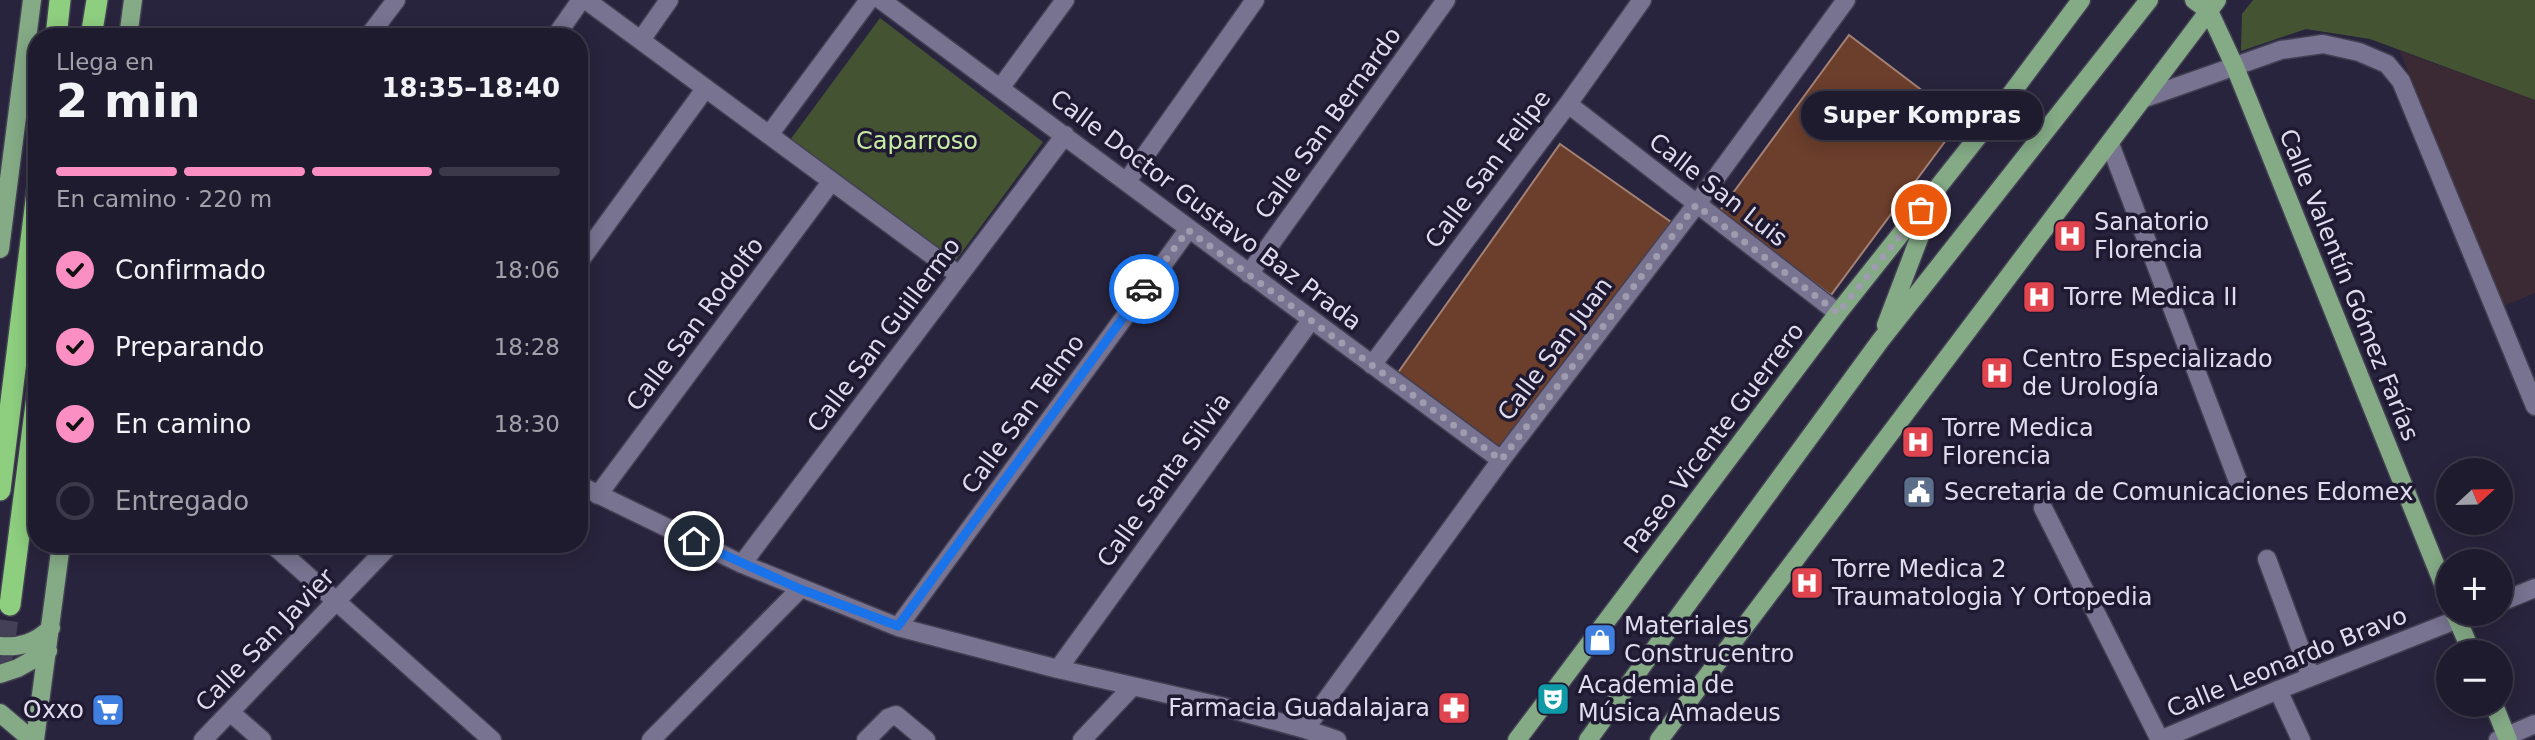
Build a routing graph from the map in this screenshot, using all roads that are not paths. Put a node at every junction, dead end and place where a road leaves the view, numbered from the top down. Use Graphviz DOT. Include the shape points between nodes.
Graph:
graph roads {
  1 [pos="32,0"];
  2 [pos="60,0"];
  3 [pos="97,0"];
  4 [pos="133,0"];
  5 [pos="396,0"];
  6 [pos="583,0"];
  7 [pos="668,0"];
  8 [pos="869,0"];
  9 [pos="881,0"];
  10 [pos="1065,0"];
  11 [pos="1255,0"];
  12 [pos="1446,0"];
  13 [pos="1642,0"];
  14 [pos="1846,0"];
  15 [pos="2081,0"];
  16 [pos="2149,0"];
  17 [pos="2194,0"];
  18 [pos="2213,5"];
  19 [pos="57,28"];
  20 [pos="92,28"];
  21 [pos="129,28"];
  22 [pos="375,28"];
  23 [pos="562,28"];
  24 [pos="641,40"];
  25 [pos="2235,67"];
  26 [pos="1001,87"];
  27 [pos="705,89"];
  28 [pos="2143,99"];
  29 [pos="1568,104"];
  30 [pos="769,135"];
  31 [pos="1065,135"];
  32 [pos="2110,144"];
  33 [pos="6,150"];
  34 [pos="1127,181"];
  35 [pos="831,182"];
  36 [pos="1937,190"];
  37 [pos="1696,205"];
  38 [pos="1188,230"];
  39 [pos="0,249"];
  40 [pos="588,249"];
  41 [pos="28,264"];
  42 [pos="1249,274"];
  43 [pos="959,275"];
  44 [pos="1838,313"];
  45 [pos="1311,320"];
  46 [pos="1880,341"];
  47 [pos="1372,365"];
  48 [pos="2535,406"];
  49 [pos="1501,460"];
  50 [pos="28,466"];
  51 [pos="2238,481"];
  52 [pos="0,490"];
  53 [pos="588,490"];
  54 [pos="598,495"];
  55 [pos="2043,508"];
  56 [pos="60,553"];
  57 [pos="282,553"];
  58 [pos="382,553"];
  59 [pos="2267,559"];
  60 [pos="742,564"];
  61 [pos="2436,566"];
  62 [pos="2535,588"];
  63 [pos="800,589"];
  64 [pos="2513,597"];
  65 [pos="336,600"];
  66 [pos="10,605"];
  67 [pos="898,626"];
  68 [pos="2436,626"];
  69 [pos="51,628"];
  70 [pos="0,646"];
  71 [pos="48,650"];
  72 [pos="1058,669"];
  73 [pos="0,674"];
  74 [pos="2311,677"];
  75 [pos="1132,687"];
  76 [pos="2278,690"];
  77 [pos="230,712"];
  78 [pos="0,713"];
  79 [pos="2498,717"];
  80 [pos="2535,724"];
  81 [pos="1305,729"];
  82 [pos="2504,739"];
  83 [pos="12,740"];
  84 [pos="19,740"];
  85 [pos="34,740"];
  86 [pos="203,740"];
  87 [pos="262,740"];
  88 [pos="492,740"];
  89 [pos="651,740"];
  90 [pos="866,740"];
  91 [pos="926,740"];
  92 [pos="1082,740"];
  93 [pos="1337,740"];
  94 [pos="1517,740"];
  95 [pos="1588,740"];
  96 [pos="1659,740"];
  97 [pos="2160,740"];
  98 [pos="2301,740"];
  1 -- 33 [label="main road"];
  2 -- 19 [label="highway"];
  3 -- 20 [label="highway"];
  4 -- 21 [label="main road"];
  5 -- 22 [label="street"];
  6 -- 23 [label="street"];
  6 -- 24 [label="street"];
  7 -- 24 [label="street"];
  8 -- 30 [label="street"];
  9 -- 26 [label="street, Calle Doctor Gustavo Baz Prada"];
  10 -- 26 [label="street"];
  11 -- 34 [label="street"];
  12 -- 42 [label="street, Calle San Bernardo"];
  13 -- 29 [label="street, Calle San Felipe"];
  14 -- 37 [label="street, Calle San Juan"];
  15 -- 36 [label="main road, Paseo Vicente Guerrero"];
  16 -- 46 [label="main road"];
  17 -- 18 [label="main road"];
  18 -- 25 [label="main road, Calle Valentín Gómez Farías"];
  18 -- 28 [label="main road"];
  24 -- 27 [label="street"];
  25 -- 28 [label="street"];
  25 -- 48 [label="street" via="2281,50 2323,44 2360,52 2395,71"];
  25 -- 61 [label="main road, Calle Valentín Gómez Farías"];
  26 -- 31 [label="street, Calle Doctor Gustavo Baz Prada"];
  27 -- 30 [label="street"];
  27 -- 40 [label="street"];
  28 -- 32 [label="main road"];
  29 -- 37 [label="street, Calle San Luis"];
  29 -- 47 [label="street, Calle San Felipe"];
  30 -- 35 [label="street"];
  31 -- 34 [label="street, Calle Doctor Gustavo Baz Prada"];
  31 -- 43 [label="street, Calle San Guillermo"];
  32 -- 51 [label="street"];
  32 -- 96 [label="main road"];
  33 -- 39 [label="main road"];
  34 -- 38 [label="street, Calle Doctor Gustavo Baz Prada"];
  35 -- 43 [label="street"];
  35 -- 54 [label="street, Calle San Rodolfo"];
  36 -- 44 [label="main road, Paseo Vicente Guerrero"];
  36 -- 46 [label="main road"];
  37 -- 44 [label="street, Calle San Luis"];
  37 -- 49 [label="street, Calle San Juan"];
  38 -- 42 [label="street, Calle Doctor Gustavo Baz Prada"];
  38 -- 67 [label="street, Calle San Telmo"];
  41 -- 52 [label="highway"];
  42 -- 45 [label="street, Calle Doctor Gustavo Baz Prada"];
  43 -- 60 [label="street, Calle San Guillermo"];
  44 -- 94 [label="main road, Paseo Vicente Guerrero"];
  45 -- 47 [label="street, Calle Doctor Gustavo Baz Prada"];
  45 -- 72 [label="street, Calle Santa Silvia"];
  46 -- 95 [label="main road"];
  47 -- 49 [label="street, Calle Doctor Gustavo Baz Prada"];
  49 -- 81 [label="street, Calle San Juan"];
  50 -- 66 [label="highway"];
  53 -- 54 [label="street"];
  54 -- 60 [label="street"];
  55 -- 97 [label="street"];
  56 -- 69 [label="main road"];
  57 -- 65 [label="street"];
  58 -- 65 [label="street, Calle San Javier"];
  59 -- 74 [label="street"];
  60 -- 63 [label="street"];
  62 -- 64 [label="street"];
  63 -- 67 [label="street"];
  63 -- 89 [label="street"];
  65 -- 77 [label="street, Calle San Javier"];
  65 -- 88 [label="street"];
  67 -- 72 [label="street"];
  68 -- 74 [label="street, Calle Leonardo Bravo"];
  69 -- 70 [label="main road" via="23,646"];
  69 -- 71 [label="main road"];
  71 -- 73 [label="main road"];
  71 -- 85 [label="main road"];
  72 -- 75 [label="street"];
  74 -- 76 [label="street, Calle Leonardo Bravo"];
  75 -- 81 [label="street"];
  75 -- 92 [label="street"];
  76 -- 97 [label="street, Calle Leonardo Bravo"];
  76 -- 98 [label="street"];
  77 -- 86 [label="street, Calle San Javier"];
  77 -- 87 [label="street"];
  78 -- 85 [label="main road"];
  79 -- 82 [label="main road"];
  80 -- 82 [label="street"];
  81 -- 93 [label="street"];
  83 -- 84 [label="main road"];
  90 -- 91 [label="street" via="896,715"];
}
